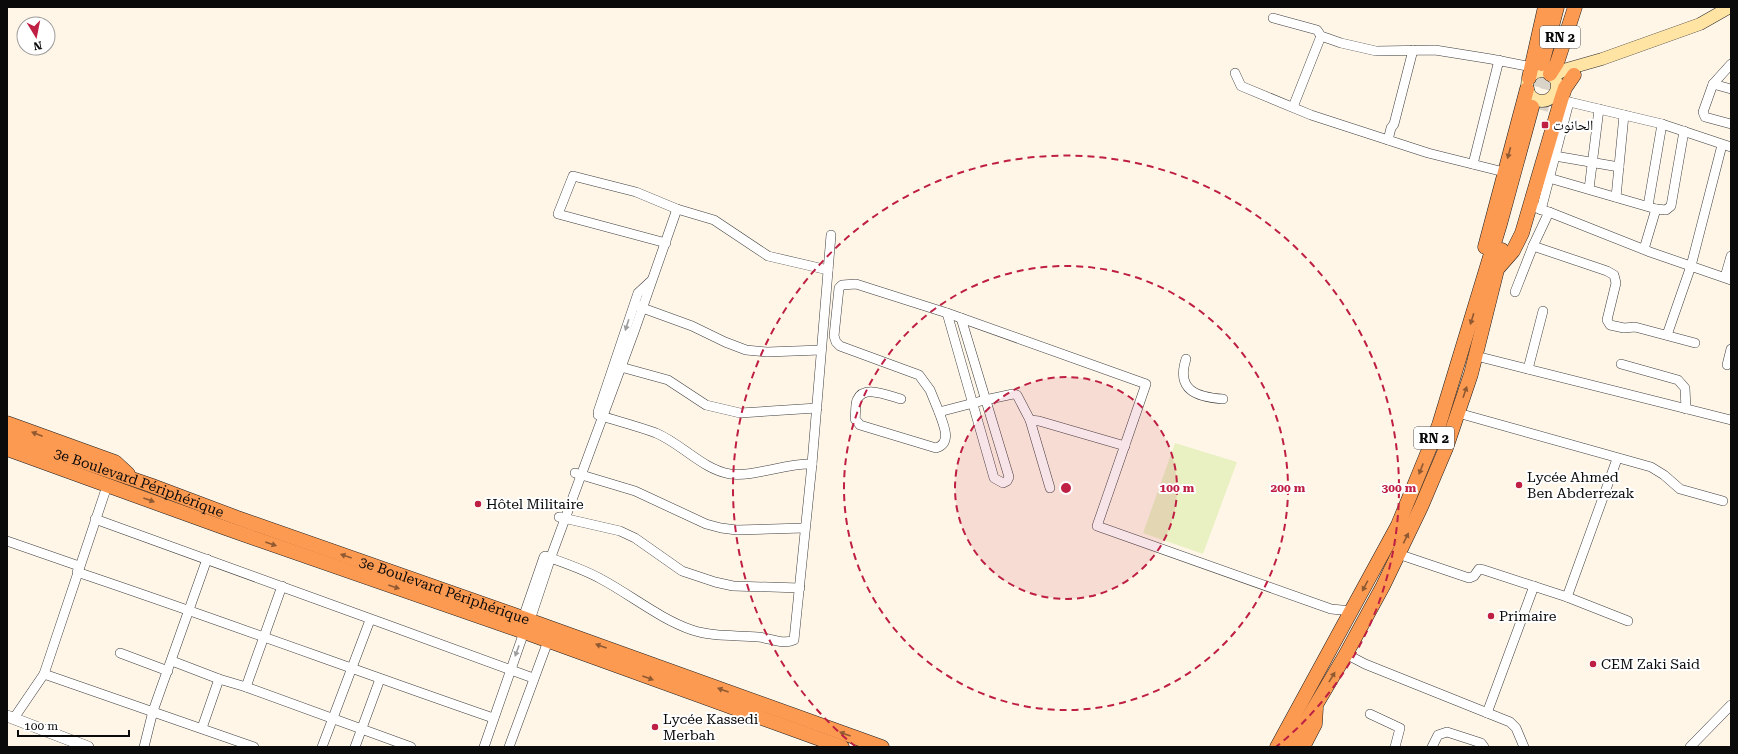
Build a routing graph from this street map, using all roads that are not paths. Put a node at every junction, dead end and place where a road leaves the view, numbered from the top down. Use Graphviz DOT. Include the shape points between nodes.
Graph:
graph roads {
  1 [pos="1545,7"];
  2 [pos="1557,7"];
  3 [pos="1567,7"];
  4 [pos="1575,7"];
  5 [pos="1730,7"];
  6 [pos="1273,18"];
  7 [pos="1321,36"];
  8 [pos="1413,50"];
  9 [pos="1498,60"];
  10 [pos="1731,64"];
  11 [pos="1235,74"];
  12 [pos="1552,78"];
  13 [pos="1713,84"];
  14 [pos="1731,89"];
  15 [pos="1293,107"];
  16 [pos="1598,109"];
  17 [pos="1624,115"];
  18 [pos="1662,124"];
  19 [pos="1731,124"];
  20 [pos="1684,131"];
  21 [pos="1388,140"];
  22 [pos="1726,146"];
  23 [pos="1555,156"];
  24 [pos="1592,162"];
  25 [pos="1473,164"];
  26 [pos="1619,167"];
  27 [pos="1504,172"];
  28 [pos="1549,178"];
  29 [pos="1589,189"];
  30 [pos="1616,197"];
  31 [pos="1652,207"];
  32 [pos="677,209"];
  33 [pos="1540,209"];
  34 [pos="831,235"];
  35 [pos="666,243"];
  36 [pos="1533,246"];
  37 [pos="1644,250"];
  38 [pos="1731,256"];
  39 [pos="1499,264"];
  40 [pos="1691,266"];
  41 [pos="828,270"];
  42 [pos="1728,278"];
  43 [pos="1516,292"];
  44 [pos="1480,294"];
  45 [pos="638,306"];
  46 [pos="1542,311"];
  47 [pos="948,313"];
  48 [pos="961,318"];
  49 [pos="1667,335"];
  50 [pos="1695,343"];
  51 [pos="820,350"];
  52 [pos="1731,350"];
  53 [pos="1476,356"];
  54 [pos="1186,359"];
  55 [pos="1621,364"];
  56 [pos="1727,365"];
  57 [pos="617,366"];
  58 [pos="1528,369"];
  59 [pos="900,399"];
  60 [pos="1223,399"];
  61 [pos="985,400"];
  62 [pos="973,404"];
  63 [pos="817,408"];
  64 [pos="1686,409"];
  65 [pos="939,412"];
  66 [pos="1458,413"];
  67 [pos="599,416"];
  68 [pos="1030,420"];
  69 [pos="1731,420"];
  70 [pos="7,423"];
  71 [pos="7,436"];
  72 [pos="1125,446"];
  73 [pos="7,449"];
  74 [pos="7,459"];
  75 [pos="1617,459"];
  76 [pos="812,464"];
  77 [pos="578,474"];
  78 [pos="135,480"];
  79 [pos="1050,488"];
  80 [pos="105,492"];
  81 [pos="128,493"];
  82 [pos="1723,501"];
  83 [pos="562,518"];
  84 [pos="95,520"];
  85 [pos="804,528"];
  86 [pos="7,541"];
  87 [pos="1398,554"];
  88 [pos="548,557"];
  89 [pos="207,559"];
  90 [pos="78,569"];
  91 [pos="282,586"];
  92 [pos="1534,586"];
  93 [pos="800,588"];
  94 [pos="1567,596"];
  95 [pos="461,603"];
  96 [pos="189,610"];
  97 [pos="1352,612"];
  98 [pos="370,620"];
  99 [pos="1628,621"];
  100 [pos="526,622"];
  101 [pos="550,634"];
  102 [pos="263,638"];
  103 [pos="120,653"];
  104 [pos="1346,654"];
  105 [pos="172,661"];
  106 [pos="351,669"];
  107 [pos="510,670"];
  108 [pos="168,671"];
  109 [pos="44,674"];
  110 [pos="533,678"];
  111 [pos="219,679"];
  112 [pos="380,679"];
  113 [pos="246,687"];
  114 [pos="1311,699"];
  115 [pos="1731,705"];
  116 [pos="153,711"];
  117 [pos="1487,713"];
  118 [pos="1370,714"];
  119 [pos="10,717"];
  120 [pos="493,718"];
  121 [pos="333,719"];
  122 [pos="202,728"];
  123 [pos="361,729"];
  124 [pos="66,743"];
  125 [pos="88,747"];
  126 [pos="144,747"];
  127 [pos="254,747"];
  128 [pos="322,747"];
  129 [pos="355,747"];
  130 [pos="411,747"];
  131 [pos="484,747"];
  132 [pos="509,747"];
  133 [pos="842,747"];
  134 [pos="882,747"];
  135 [pos="1269,747"];
  136 [pos="1278,747"];
  137 [pos="1291,747"];
  138 [pos="1303,747"];
  139 [pos="1395,747"];
  140 [pos="1432,747"];
  141 [pos="1484,747"];
  142 [pos="1524,747"];
  143 [pos="1690,747"];
  1 -- 12 [label="highway"];
  2 -- 12 [label="highway, RN 2"];
  3 -- 12 [label="highway, RN 2"];
  4 -- 12 [label="highway"];
  5 -- 12 [label="main road" via="1700,24"];
  6 -- 7 [label="street" via="1317,30"];
  7 -- 8 [label="street" via="1376,51"];
  7 -- 15 [label="street"];
  8 -- 9 [label="street" via="1435,50"];
  8 -- 21 [label="street"];
  9 -- 12 [label="street"];
  9 -- 25 [label="street"];
  10 -- 13 [label="street"];
  11 -- 15 [label="street" via="1241,86"];
  12 -- 16 [label="street"];
  12 -- 23 [label="street"];
  12 -- 27 [label="highway, one-way"];
  12 -- 33 [label="highway"];
  12 -- 39 [label="highway" via="1526,199"];
  13 -- 14 [label="street"];
  13 -- 19 [label="street" via="1703,112 1705,116"];
  15 -- 21 [label="street"];
  16 -- 17 [label="street"];
  16 -- 24 [label="street"];
  17 -- 18 [label="street"];
  17 -- 26 [label="street"];
  18 -- 20 [label="street"];
  18 -- 31 [label="street"];
  20 -- 22 [label="street"];
  20 -- 31 [label="street" via="1671,206 1666,210"];
  21 -- 25 [label="street"];
  22 -- 40 [label="street"];
  23 -- 24 [label="street"];
  23 -- 28 [label="street"];
  24 -- 26 [label="street"];
  24 -- 29 [label="street"];
  25 -- 27 [label="street"];
  26 -- 30 [label="street"];
  27 -- 44 [label="highway" via="1481,260"];
  28 -- 29 [label="street"];
  28 -- 33 [label="street"];
  29 -- 30 [label="street"];
  30 -- 31 [label="street"];
  31 -- 37 [label="street"];
  32 -- 35 [label="street"];
  32 -- 35 [label="street" via="636,192 573,176 558,214"];
  32 -- 41 [label="street" via="714,220 768,256"];
  33 -- 36 [label="street"];
  33 -- 37 [label="street"];
  33 -- 39 [label="highway" via="1522,233 1518,243"];
  34 -- 41 [label="street"];
  35 -- 45 [label="street" via="652,280"];
  36 -- 43 [label="street"];
  36 -- 49 [label="street" via="1614,275 1616,283 1607,320 1610,325 1635,327"];
  37 -- 40 [label="street"];
  38 -- 42 [label="street"];
  39 -- 44 [label="highway, RN 2" via="1537,108"];
  39 -- 53 [label="highway, RN 2"];
  40 -- 42 [label="street"];
  40 -- 49 [label="street"];
  41 -- 51 [label="street"];
  44 -- 97 [label="highway, RN 2, one-way" via="1439,425 1410,500"];
  45 -- 51 [label="street" via="746,350"];
  45 -- 57 [label="street"];
  46 -- 58 [label="street"];
  47 -- 48 [label="street"];
  47 -- 62 [label="street"];
  47 -- 65 [label="street" via="856,284 842,285 839,288 834,336 836,342 840,346 918,375 930,390"];
  48 -- 61 [label="street"];
  48 -- 72 [label="street" via="1146,384"];
  49 -- 50 [label="street"];
  51 -- 63 [label="street"];
  52 -- 56 [label="street"];
  53 -- 58 [label="street"];
  66 -- 53 [label="highway, RN 2, one-way"];
  54 -- 60 [label="street" via="1183,376 1188,390"];
  55 -- 64 [label="street" via="1678,380 1685,388"];
  57 -- 63 [label="street" via="668,380 706,405 740,413"];
  57 -- 67 [label="street"];
  58 -- 64 [label="street"];
  59 -- 65 [label="street" via="872,391 864,392 857,400 855,419 860,425 936,448 942,446 946,436"];
  61 -- 62 [label="street"];
  61 -- 62 [label="street" via="1010,477 1007,481 994,478"];
  61 -- 68 [label="street" via="1017,395"];
  62 -- 65 [label="street"];
  63 -- 76 [label="street"];
  64 -- 69 [label="street"];
  66 -- 75 [label="street"];
  87 -- 66 [label="highway, RN 2, one-way" via="1421,508"];
  67 -- 76 [label="street" via="657,434 720,471 744,474 790,464"];
  67 -- 77 [label="street"];
  68 -- 72 [label="street"];
  68 -- 79 [label="street"];
  78 -- 70 [label="highway, one-way" via="114,462"];
  71 -- 78 [label="highway, 3e Boulevard Périphérique"];
  72 -- 97 [label="street" via="1097,526 1331,608"];
  73 -- 81 [label="highway"];
  74 -- 80 [label="highway"];
  75 -- 82 [label="street" via="1651,467 1685,492"];
  75 -- 94 [label="street"];
  76 -- 85 [label="street"];
  77 -- 83 [label="street"];
  77 -- 85 [label="street" via="635,491 706,524 721,528"];
  95 -- 78 [label="highway, 3e Boulevard Périphérique, one-way"];
  80 -- 81 [label="highway"];
  80 -- 84 [label="street"];
  81 -- 95 [label="highway, one-way"];
  83 -- 88 [label="street"];
  83 -- 93 [label="street" via="620,531 635,538 682,571 715,582 733,586"];
  84 -- 89 [label="street"];
  84 -- 90 [label="street"];
  85 -- 93 [label="street"];
  86 -- 90 [label="street"];
  87 -- 92 [label="street" via="1469,578 1481,569"];
  87 -- 104 [label="highway, RN 2"];
  88 -- 93 [label="street" via="602,579 676,624 712,634 760,637 788,642 794,640"];
  88 -- 100 [label="street"];
  89 -- 91 [label="street"];
  89 -- 96 [label="street"];
  90 -- 96 [label="street"];
  90 -- 109 [label="street"];
  91 -- 98 [label="street"];
  91 -- 102 [label="street"];
  92 -- 94 [label="street"];
  92 -- 117 [label="street"];
  94 -- 99 [label="street"];
  95 -- 100 [label="highway"];
  96 -- 102 [label="street"];
  96 -- 105 [label="street"];
  97 -- 114 [label="highway, RN 2"];
  98 -- 106 [label="street"];
  98 -- 107 [label="street"];
  100 -- 101 [label="highway"];
  100 -- 107 [label="street, one-way"];
  101 -- 110 [label="street"];
  101 -- 133 [label="highway, one-way"];
  134 -- 101 [label="highway, one-way"];
  102 -- 106 [label="street"];
  102 -- 113 [label="street"];
  103 -- 108 [label="street"];
  114 -- 104 [label="highway, RN 2, one-way"];
  104 -- 117 [label="street"];
  105 -- 108 [label="street"];
  105 -- 111 [label="street"];
  106 -- 112 [label="street"];
  106 -- 121 [label="street"];
  107 -- 110 [label="street"];
  107 -- 120 [label="street"];
  108 -- 116 [label="street"];
  109 -- 116 [label="street"];
  109 -- 119 [label="street"];
  110 -- 132 [label="street"];
  111 -- 113 [label="street"];
  111 -- 122 [label="street"];
  112 -- 120 [label="street"];
  112 -- 123 [label="street"];
  113 -- 121 [label="street"];
  114 -- 135 [label="highway" via="1292,708"];
  114 -- 136 [label="highway, RN 2"];
  114 -- 137 [label="highway, RN 2"];
  114 -- 138 [label="highway" via="1315,724"];
  115 -- 143 [label="street"];
  116 -- 122 [label="street"];
  116 -- 126 [label="street"];
  117 -- 142 [label="street" via="1513,724"];
  118 -- 139 [label="street" via="1400,728"];
  119 -- 124 [label="street"];
  120 -- 131 [label="street"];
  121 -- 123 [label="street"];
  121 -- 128 [label="street"];
  122 -- 127 [label="street"];
  123 -- 129 [label="street"];
  123 -- 130 [label="street"];
  124 -- 125 [label="street"];
  140 -- 141 [label="street" via="1438,735 1448,732"];
}
